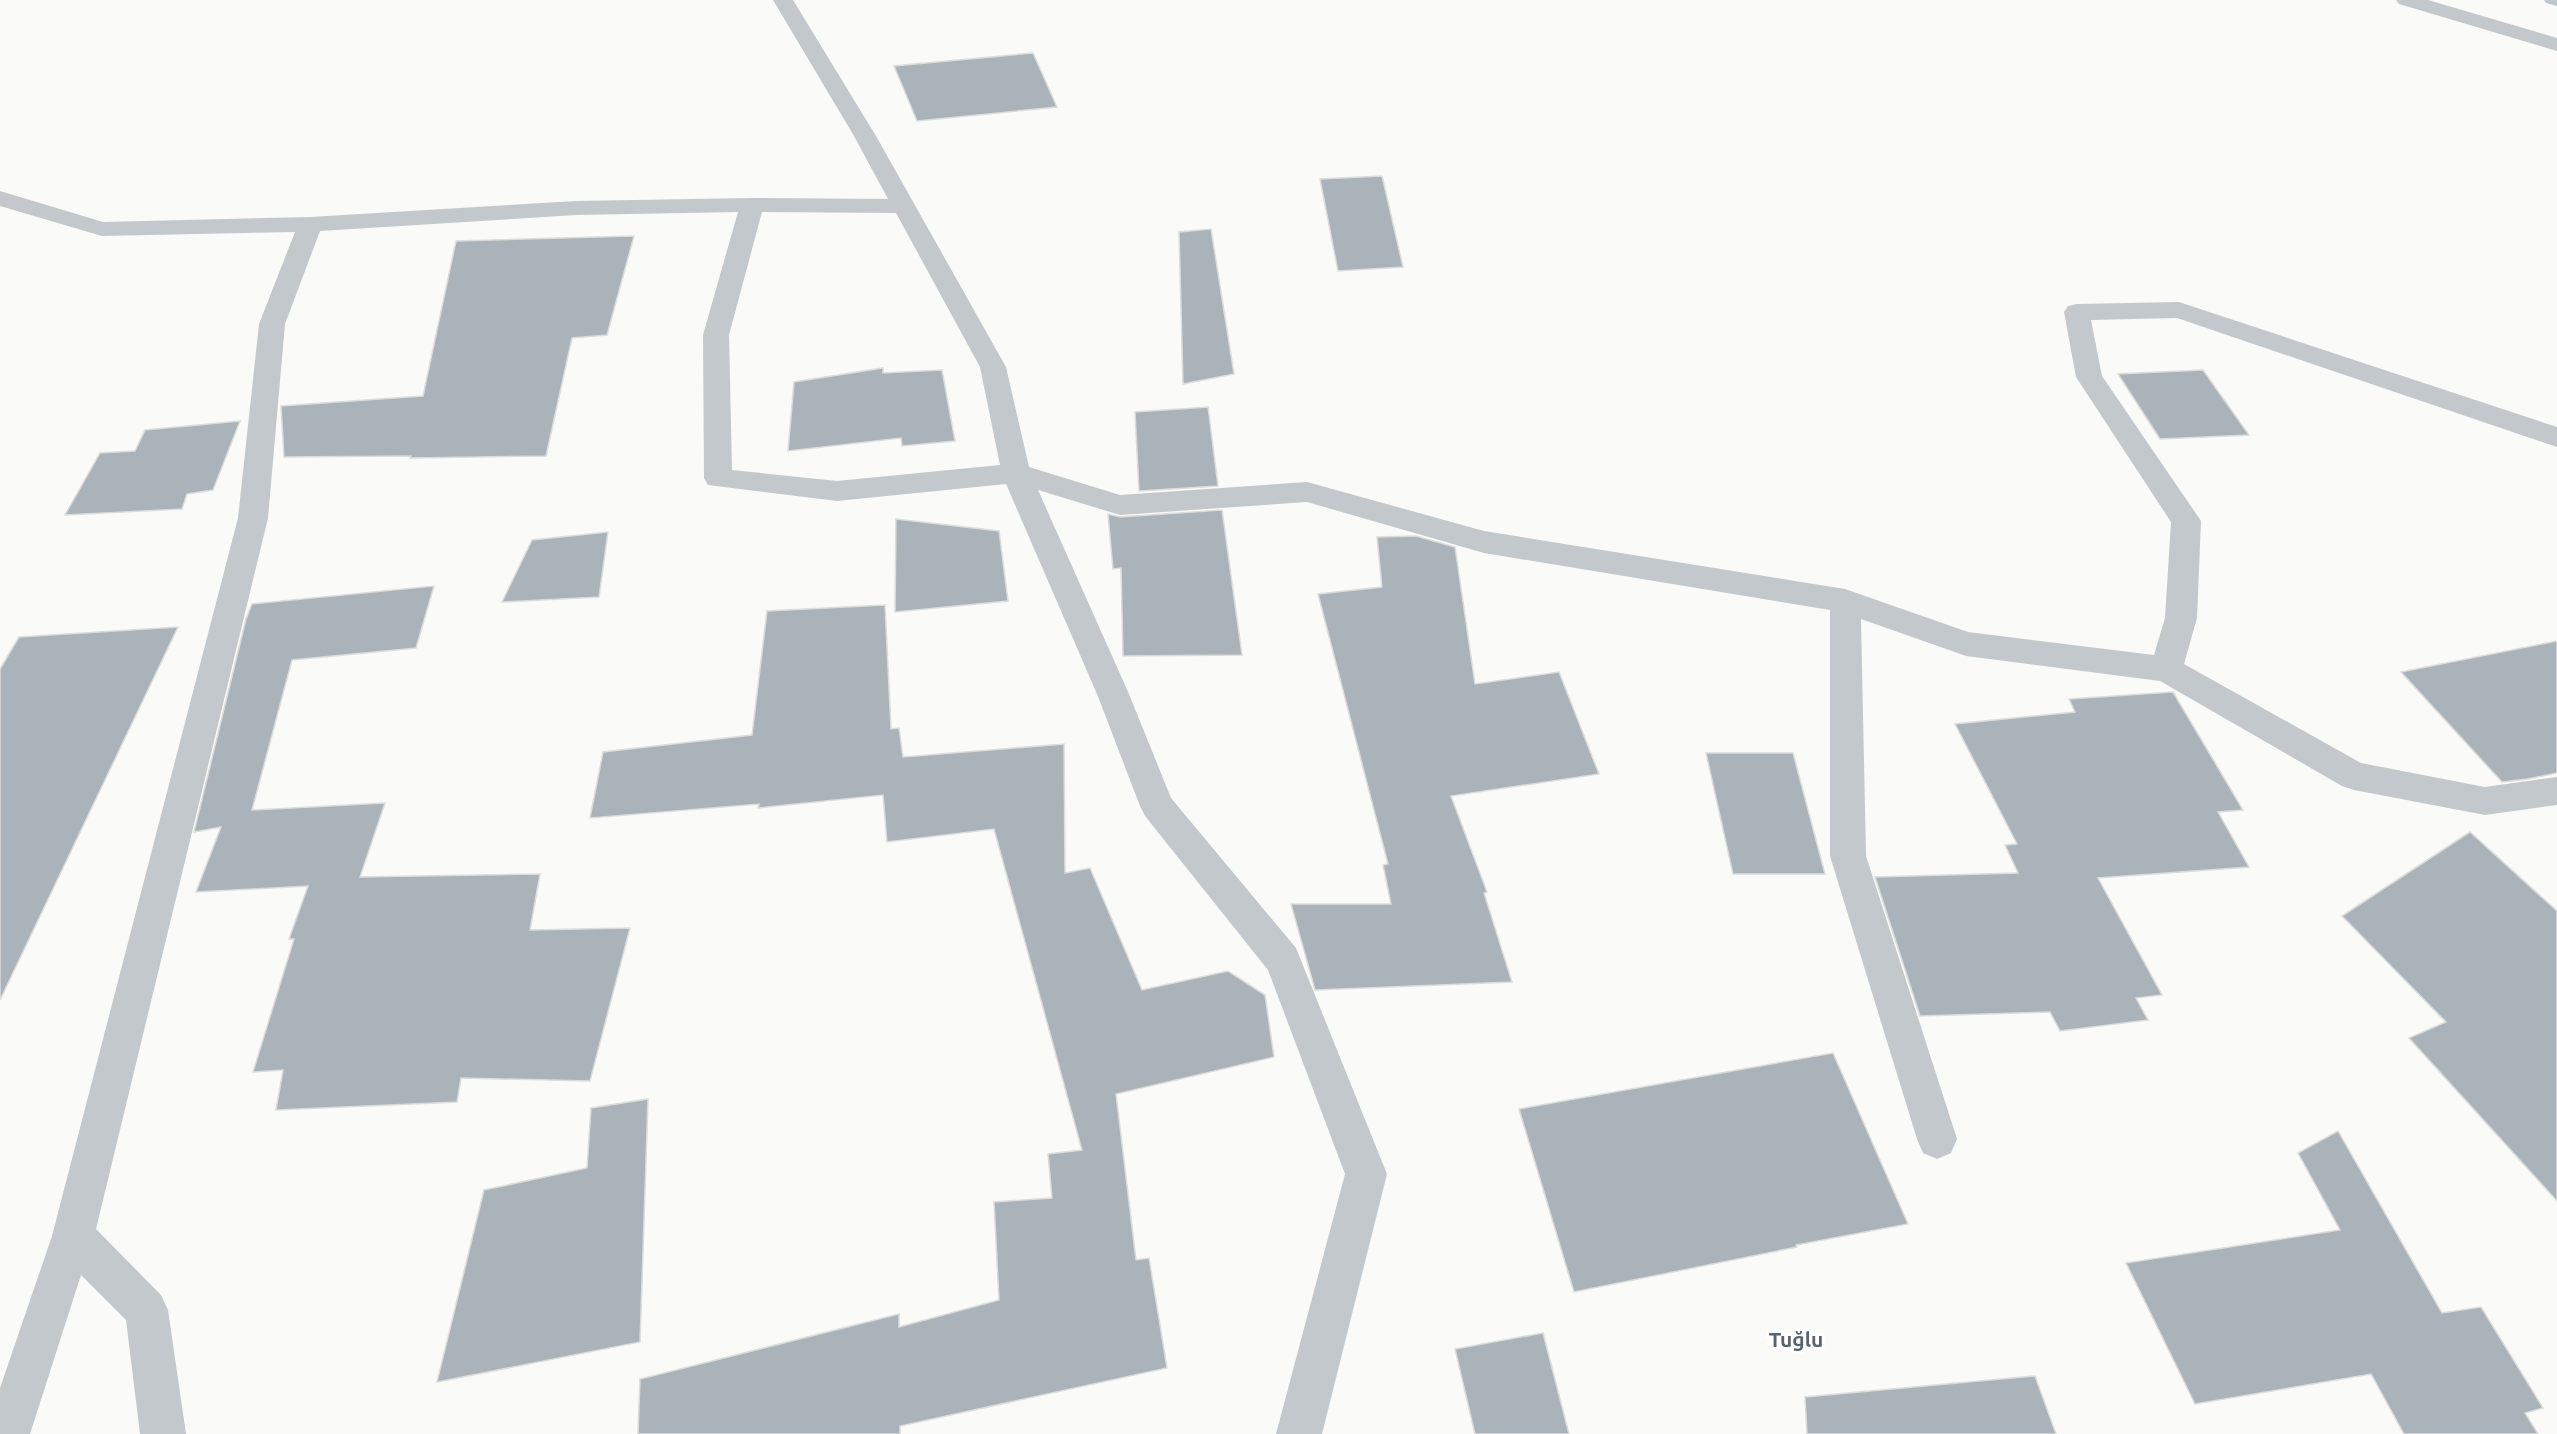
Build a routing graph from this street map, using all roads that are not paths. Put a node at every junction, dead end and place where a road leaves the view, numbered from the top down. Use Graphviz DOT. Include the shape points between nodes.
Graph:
graph roads {
  1 [pos="783,0"];
  2 [pos="2406,0"];
  3 [pos="2557,45"];
  4 [pos="0,198"];
  5 [pos="752,205"];
  6 [pos="903,206"];
  7 [pos="310,224"];
  8 [pos="2557,437"];
  9 [pos="1016,473"];
  10 [pos="1845,601"];
  11 [pos="2166,669"];
  12 [pos="2557,791"];
  13 [pos="1937,1139"];
  14 [pos="73,1236"];
  15 [pos="7,1434"];
  16 [pos="163,1434"];
  17 [pos="1299,1434"];
  1 -- 6 [label="street"];
  2 -- 3 [label="street"];
  4 -- 7 [label="street" via="102,229"];
  5 -- 6 [label="street"];
  5 -- 7 [label="street" via="576,208"];
  5 -- 9 [label="street" via="716,335 718,478 837,491"];
  6 -- 9 [label="street" via="993,367"];
  7 -- 14 [label="street" via="272,324 254,518"];
  8 -- 11 [label="street" via="2179,310 2077,312 2089,377 2186,521 2181,618"];
  9 -- 10 [label="street" via="1120,505 1307,492 1484,542"];
  9 -- 17 [label="street" via="1113,694 1157,806 1283,960 1366,1174"];
  10 -- 11 [label="street" via="1966,644"];
  10 -- 13 [label="street" via="1848,856"];
  11 -- 12 [label="street" via="2354,776 2485,801"];
  14 -- 15 [label="street"];
  14 -- 16 [label="street" via="146,1310"];
}
